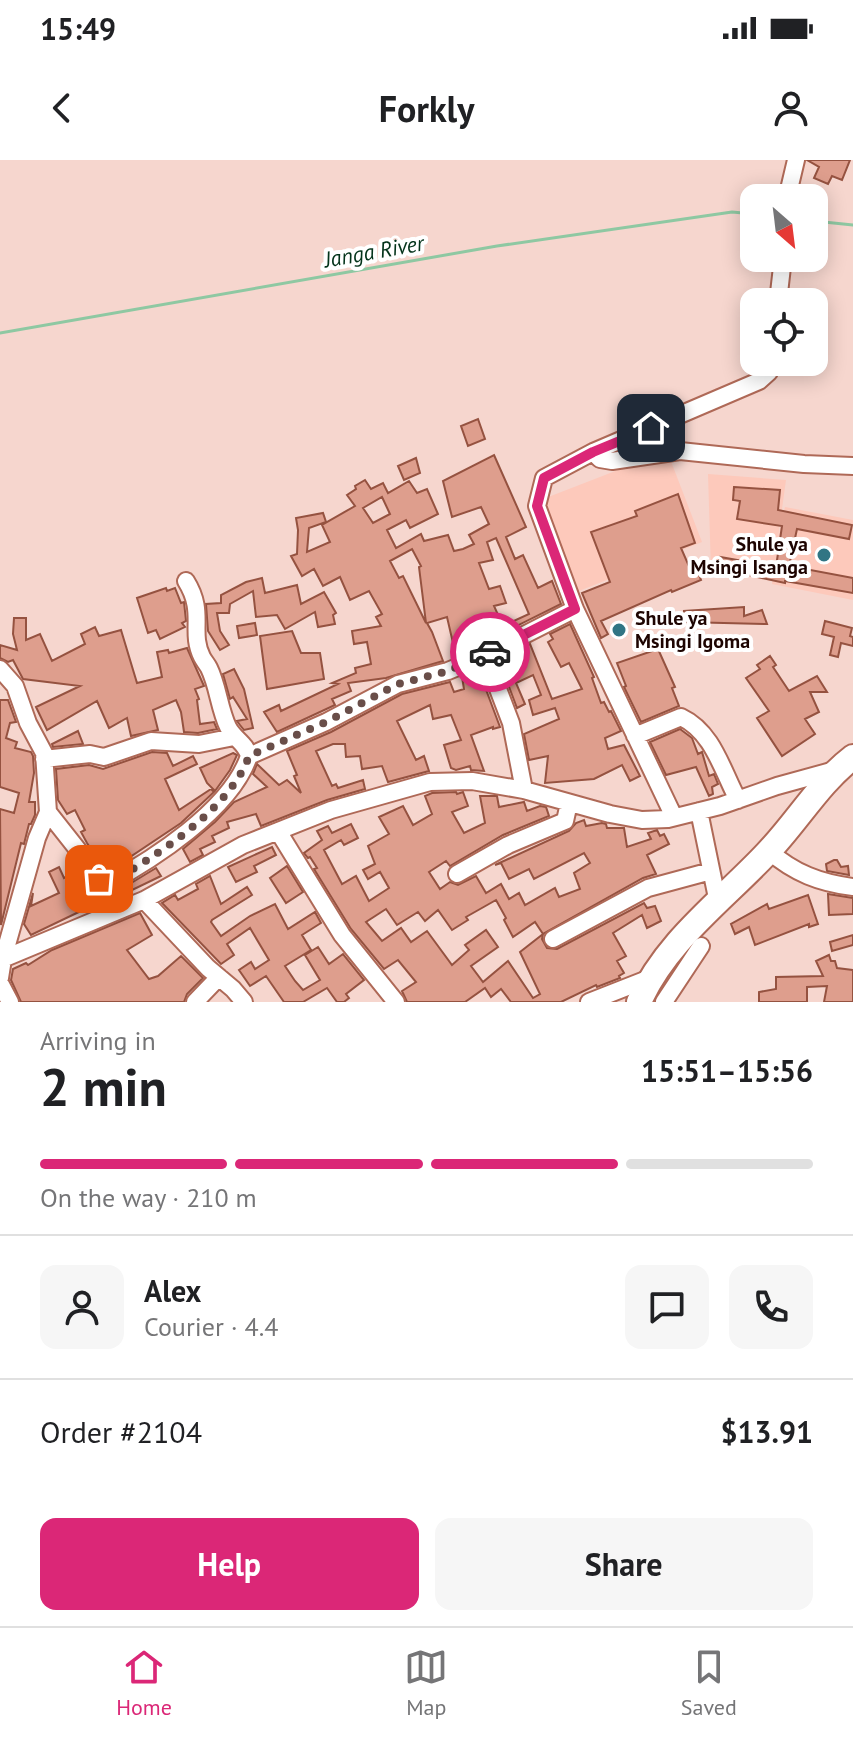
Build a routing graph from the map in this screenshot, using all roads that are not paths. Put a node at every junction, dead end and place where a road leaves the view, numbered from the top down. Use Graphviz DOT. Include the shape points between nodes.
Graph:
graph roads {
  1 [pos="796,160"];
  2 [pos="790,184"];
  3 [pos="765,376"];
  4 [pos="593,452"];
  5 [pos="853,466"];
  6 [pos="186,581"];
  7 [pos="575,609"];
  8 [pos="485,655"];
  9 [pos="0,669"];
  10 [pos="635,736"];
  11 [pos="234,737"];
  12 [pos="249,756"];
  13 [pos="44,759"];
  14 [pos="844,764"];
  15 [pos="524,790"];
  16 [pos="738,800"];
  17 [pos="569,803"];
  18 [pos="699,811"];
  19 [pos="48,812"];
  20 [pos="674,817"];
  21 [pos="278,831"];
  22 [pos="769,851"];
  23 [pos="711,871"];
  24 [pos="457,874"];
  25 [pos="104,886"];
  26 [pos="853,887"];
  27 [pos="144,900"];
  28 [pos="718,903"];
  29 [pos="119,910"];
  30 [pos="553,939"];
  31 [pos="701,946"];
  32 [pos="1,960"];
  33 [pos="219,977"];
  34 [pos="650,978"];
  35 [pos="0,981"];
  36 [pos="10,1002"];
  37 [pos="195,1002"];
  38 [pos="244,1002"];
  39 [pos="396,1002"];
  40 [pos="589,1002"];
  41 [pos="639,1002"];
  42 [pos="664,1002"];
  1 -- 2 [label="street"];
  3 -- 4 [label="street"];
  4 -- 5 [label="street" via="612,461 680,451"];
  4 -- 7 [label="street" via="547,475 537,506"];
  6 -- 11 [label="street" via="197,604 202,658"];
  7 -- 8 [label="street"];
  7 -- 10 [label="street"];
  8 -- 12 [label="street" via="398,684"];
  8 -- 15 [label="street" via="511,723"];
  9 -- 13 [label="street" via="15,686"];
  10 -- 16 [label="street" via="681,717 694,723 714,749"];
  10 -- 20 [label="street"];
  11 -- 12 [label="street"];
  11 -- 13 [label="street" via="199,744 151,741 104,757"];
  12 -- 25 [label="street" via="233,785 203,818"];
  13 -- 19 [label="street"];
  14 -- 16 [label="street"];
  14 -- 22 [label="highway"];
  15 -- 17 [label="street"];
  15 -- 21 [label="street" via="472,781 430,782"];
  16 -- 18 [label="street"];
  17 -- 20 [label="street" via="642,820"];
  17 -- 24 [label="street" via="565,821"];
  18 -- 20 [label="street"];
  18 -- 23 [label="street"];
  19 -- 25 [label="street"];
  19 -- 32 [label="street"];
  21 -- 27 [label="street"];
  21 -- 39 [label="street" via="342,935"];
  22 -- 26 [label="street" via="816,881"];
  22 -- 28 [label="highway"];
  23 -- 28 [label="street"];
  23 -- 30 [label="street" via="648,888"];
  25 -- 29 [label="street"];
  27 -- 29 [label="street"];
  27 -- 33 [label="street"];
  28 -- 34 [label="highway"];
  29 -- 32 [label="street"];
  31 -- 42 [label="street"];
  32 -- 35 [label="street"];
  33 -- 37 [label="street"];
  33 -- 38 [label="street"];
  34 -- 40 [label="street"];
  34 -- 41 [label="highway"];
  35 -- 36 [label="street"];
}
